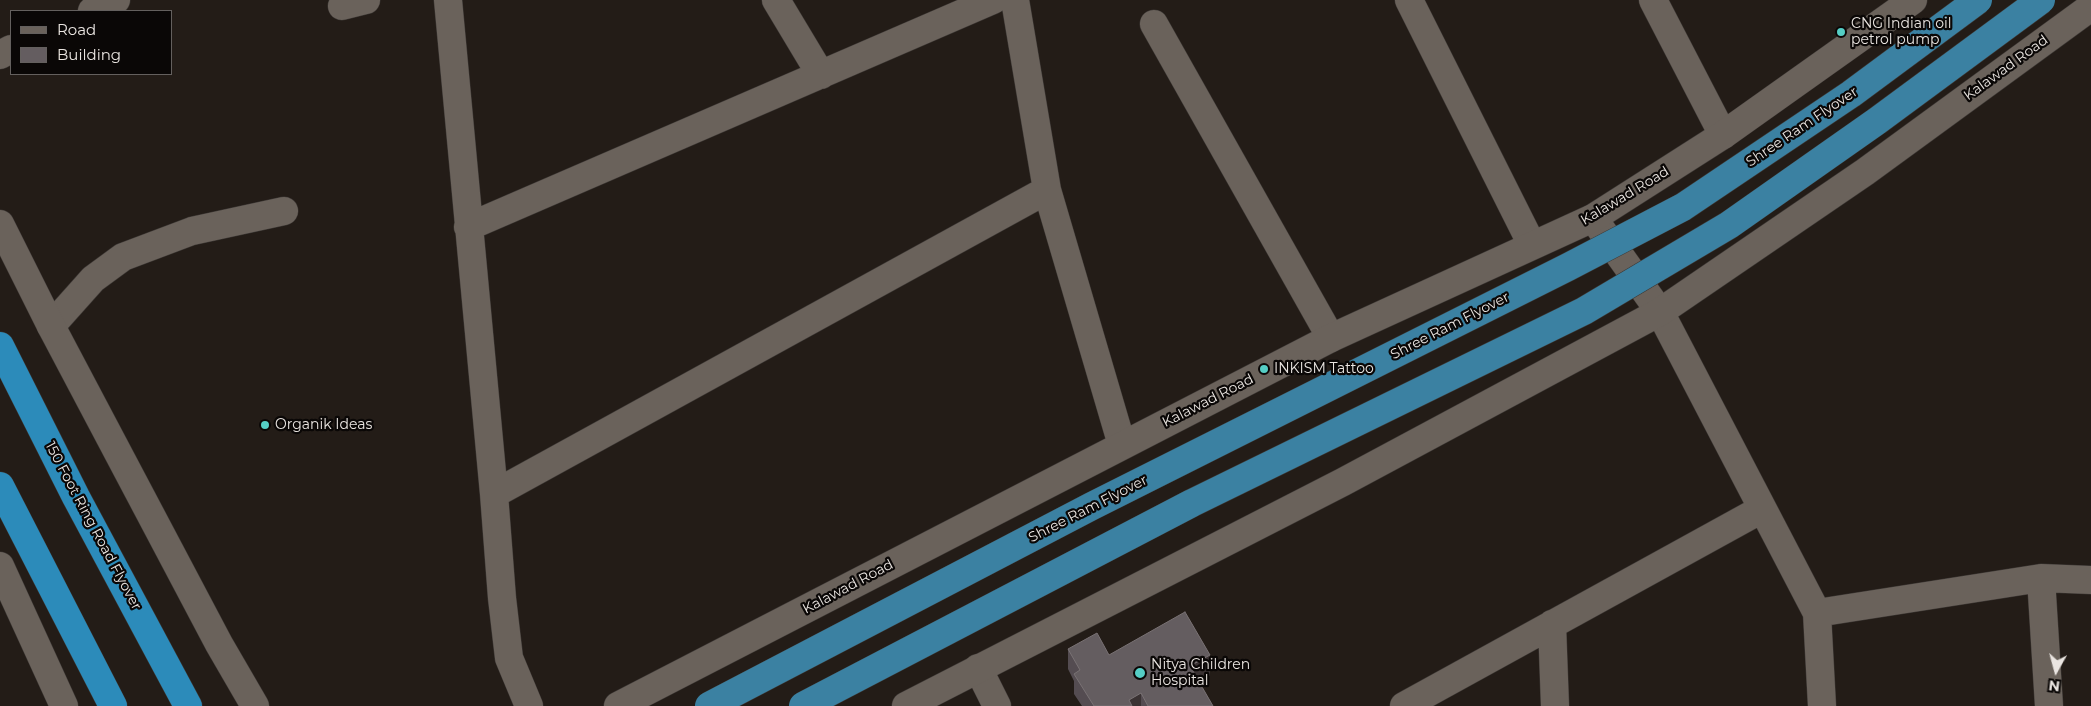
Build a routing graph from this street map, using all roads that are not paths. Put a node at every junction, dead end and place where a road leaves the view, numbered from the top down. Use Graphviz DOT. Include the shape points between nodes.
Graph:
graph roads {
  1 [pos="116,0"];
  2 [pos="448,0"];
  3 [pos="776,0"];
  4 [pos="993,0"];
  5 [pos="1015,0"];
  6 [pos="1410,0"];
  7 [pos="1653,0"];
  8 [pos="1913,0"];
  9 [pos="1978,0"];
  10 [pos="2041,0"];
  11 [pos="2091,7"];
  12 [pos="94,10"];
  13 [pos="1154,24"];
  14 [pos="821,74"];
  15 [pos="1723,135"];
  16 [pos="1047,190"];
  17 [pos="284,211"];
  18 [pos="1593,218"];
  19 [pos="0,224"];
  20 [pos="468,227"];
  21 [pos="1532,245"];
  22 [pos="1660,312"];
  23 [pos="51,326"];
  24 [pos="1331,338"];
  25 [pos="0,346"];
  26 [pos="1122,445"];
  27 [pos="0,486"];
  28 [pos="494,494"];
  29 [pos="1762,508"];
  30 [pos="0,566"];
  31 [pos="2041,578"];
  32 [pos="2091,580"];
  33 [pos="1817,613"];
  34 [pos="1552,624"];
  35 [pos="978,668"];
  36 [pos="64,706"];
  37 [pos="113,706"];
  38 [pos="188,706"];
  39 [pos="255,706"];
  40 [pos="529,706"];
  41 [pos="618,706"];
  42 [pos="709,706"];
  43 [pos="803,706"];
  44 [pos="906,706"];
  45 [pos="997,706"];
  46 [pos="1404,706"];
  47 [pos="1554,706"];
  48 [pos="1822,706"];
  49 [pos="2049,706"];
  1 -- 12 [label="street"];
  2 -- 20 [label="street"];
  3 -- 14 [label="street"];
  4 -- 14 [label="street"];
  5 -- 16 [label="street"];
  6 -- 21 [label="street"];
  7 -- 15 [label="street"];
  8 -- 15 [label="street, Kalawad Road"];
  9 -- 42 [label="main road, Shree Ram Flyover, bridge" via="1852,94 1683,207 1092,506"];
  10 -- 43 [label="main road, bridge" via="1729,225 1584,311 1192,502"];
  11 -- 22 [label="street, Kalawad Road" via="1865,172"];
  13 -- 24 [label="street"];
  14 -- 20 [label="street"];
  15 -- 18 [label="street, Kalawad Road"];
  16 -- 26 [label="street"];
  16 -- 28 [label="street"];
  17 -- 23 [label="street" via="192,231 123,257 93,279"];
  18 -- 21 [label="street, Kalawad Road"];
  18 -- 22 [label="street"];
  19 -- 23 [label="street"];
  20 -- 28 [label="street"];
  21 -- 24 [label="street, Kalawad Road"];
  22 -- 29 [label="street"];
  22 -- 35 [label="street, Kalawad Road" via="1343,482"];
  23 -- 39 [label="street"];
  24 -- 26 [label="street, Kalawad Road"];
  25 -- 38 [label="highway, 150 Foot Ring Road Flyover" via="76,497"];
  26 -- 41 [label="street, Kalawad Road"];
  27 -- 37 [label="highway"];
  28 -- 40 [label="street" via="509,658"];
  29 -- 33 [label="street"];
  29 -- 34 [label="street"];
  30 -- 36 [label="street"];
  31 -- 32 [label="street"];
  31 -- 33 [label="street"];
  31 -- 49 [label="street"];
  33 -- 48 [label="street"];
  34 -- 46 [label="street"];
  34 -- 47 [label="street"];
  35 -- 44 [label="street, Kalawad Road"];
  35 -- 45 [label="street"];
}
